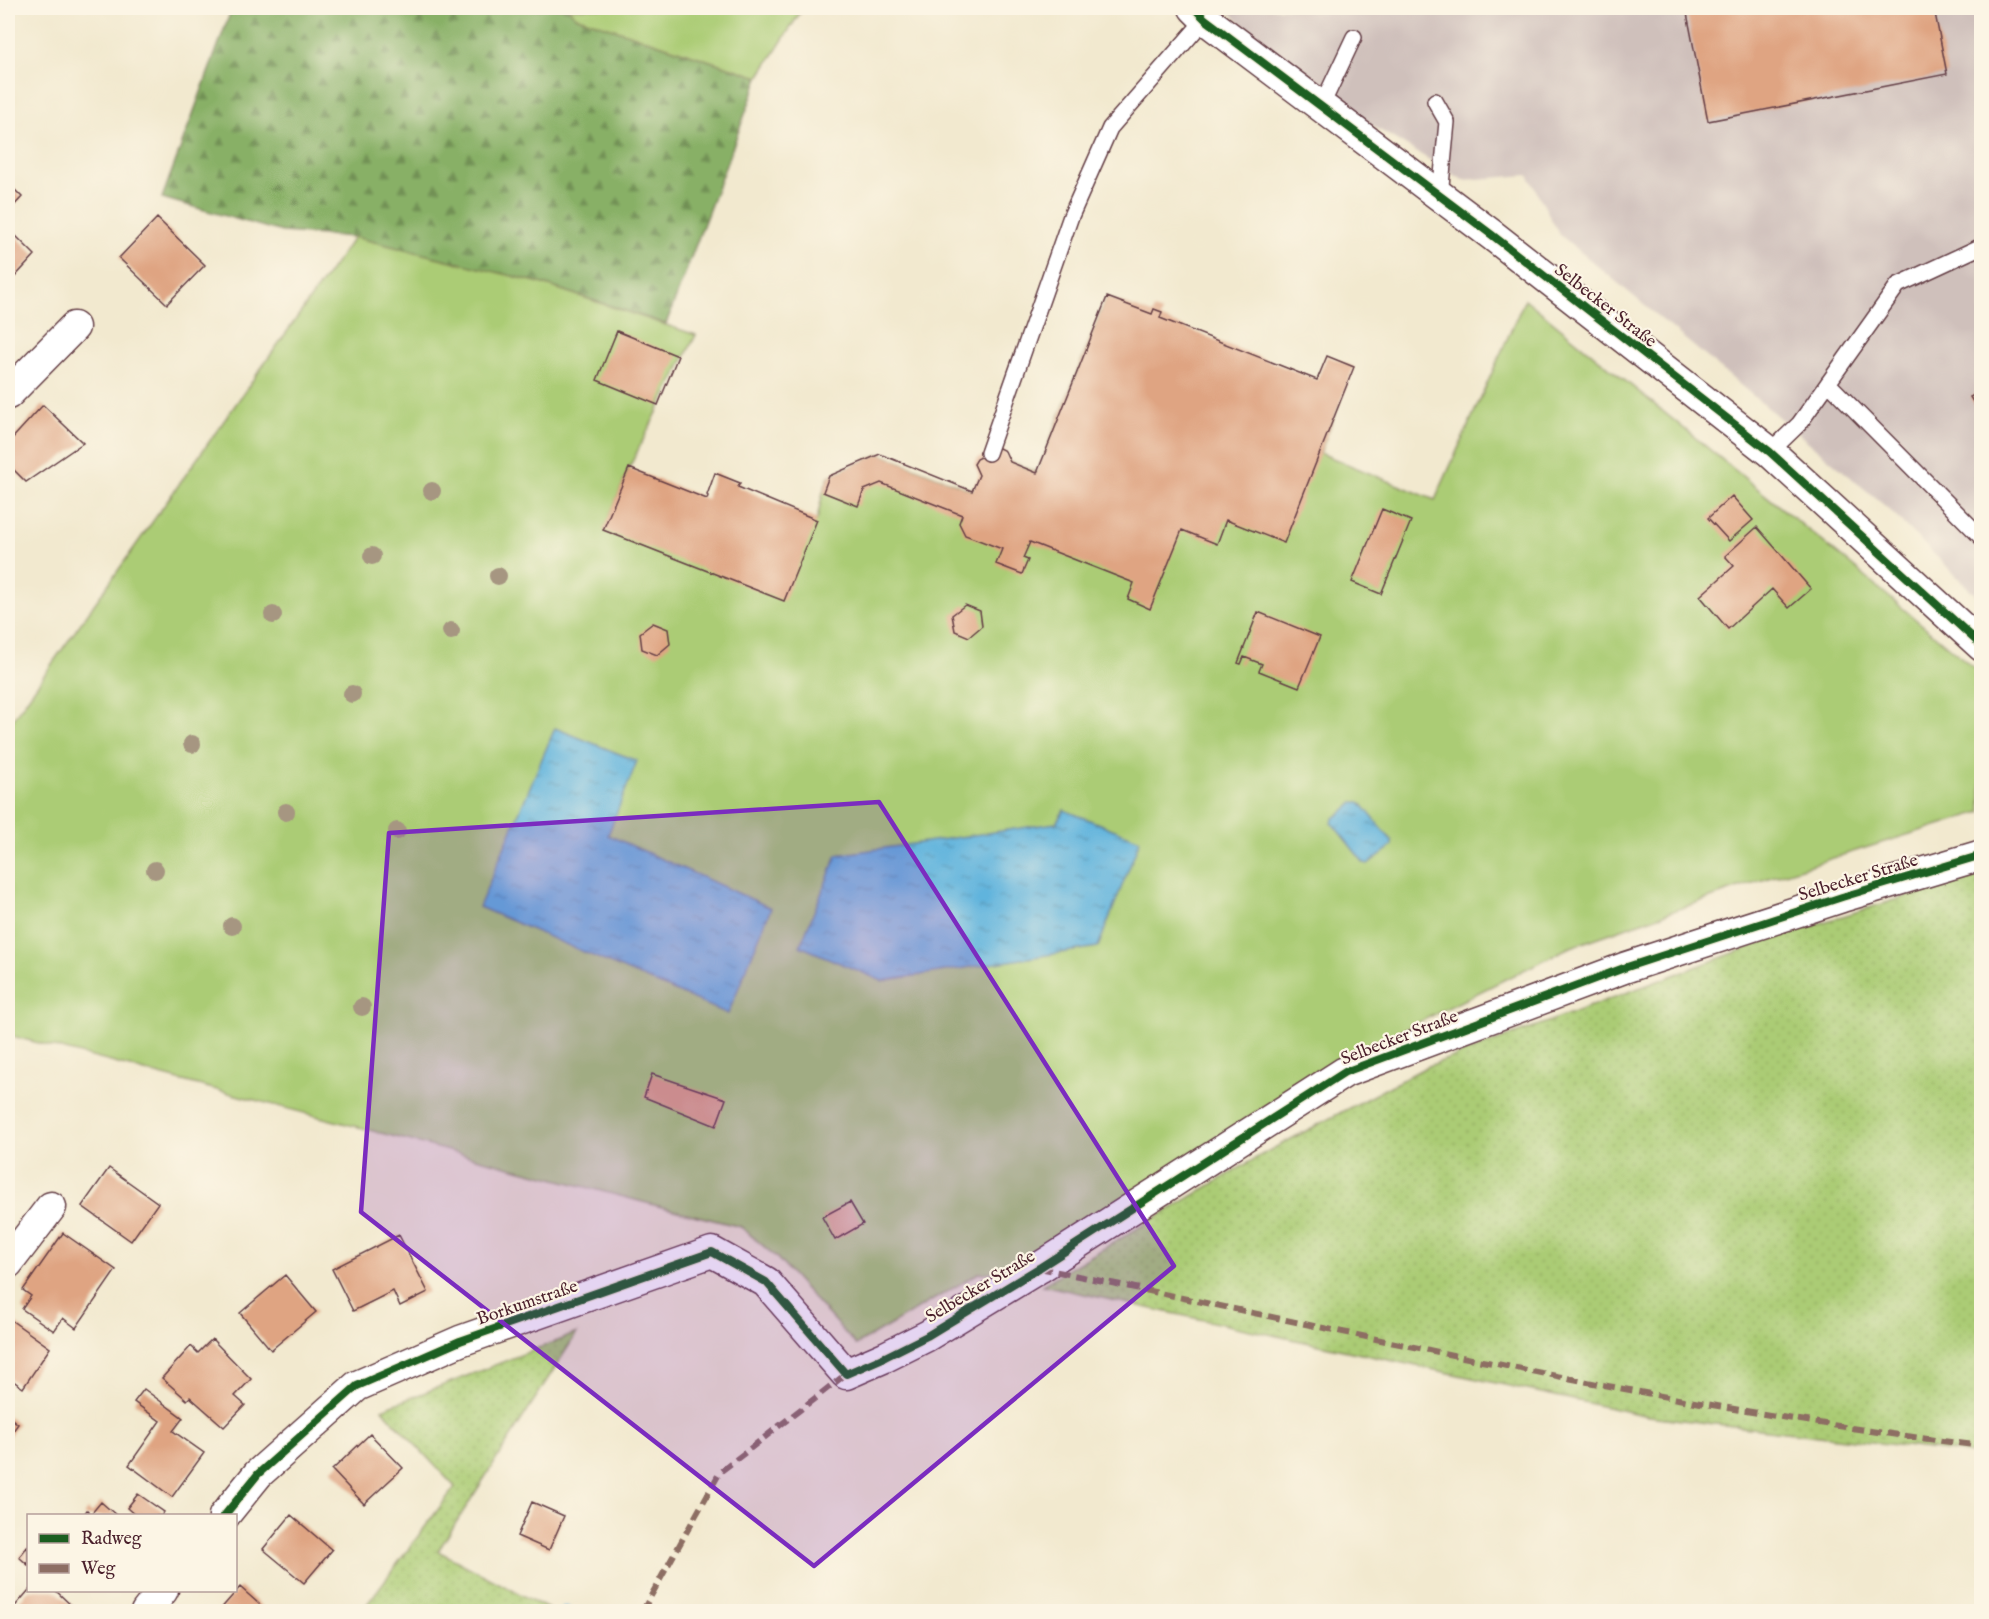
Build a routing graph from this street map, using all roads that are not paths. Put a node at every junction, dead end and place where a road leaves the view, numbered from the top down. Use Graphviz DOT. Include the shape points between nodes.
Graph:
graph roads {
  1 [pos="1200,13"];
  2 [pos="1354,37"];
  3 [pos="1435,101"];
  4 [pos="1322,106"];
  5 [pos="1440,196"];
  6 [pos="1982,246"];
  7 [pos="74,327"];
  8 [pos="1828,383"];
  9 [pos="8,394"];
  10 [pos="1770,452"];
  11 [pos="988,453"];
  12 [pos="1982,538"];
  13 [pos="1982,646"];
  14 [pos="1982,855"];
  15 [pos="51,1207"];
  16 [pos="8,1263"];
  17 [pos="846,1374"];
  18 [pos="225,1514"];
  19 [pos="161,1592"];
  20 [pos="146,1611"];
  1 -- 4 [label="street, Selbecker Straße"];
  1 -- 11 [label="lane" via="1110,128 1071,216"];
  2 -- 4 [label="lane"];
  3 -- 5 [label="lane" via="1447,122"];
  4 -- 5 [label="street, Selbecker Straße"];
  5 -- 10 [label="street, Selbecker Straße"];
  6 -- 8 [label="lane" via="1898,285"];
  7 -- 9 [label="street"];
  8 -- 10 [label="lane" via="1799,424"];
  8 -- 12 [label="lane"];
  10 -- 13 [label="street, Selbecker Straße"];
  14 -- 17 [label="street, Selbecker Straße" via="1624,968 1345,1072 937,1330"];
  15 -- 16 [label="street"];
  17 -- 18 [label="street, Borkumstraße" via="766,1282 712,1252 460,1341 357,1386 258,1474"];
  19 -- 20 [label="street"];
}
